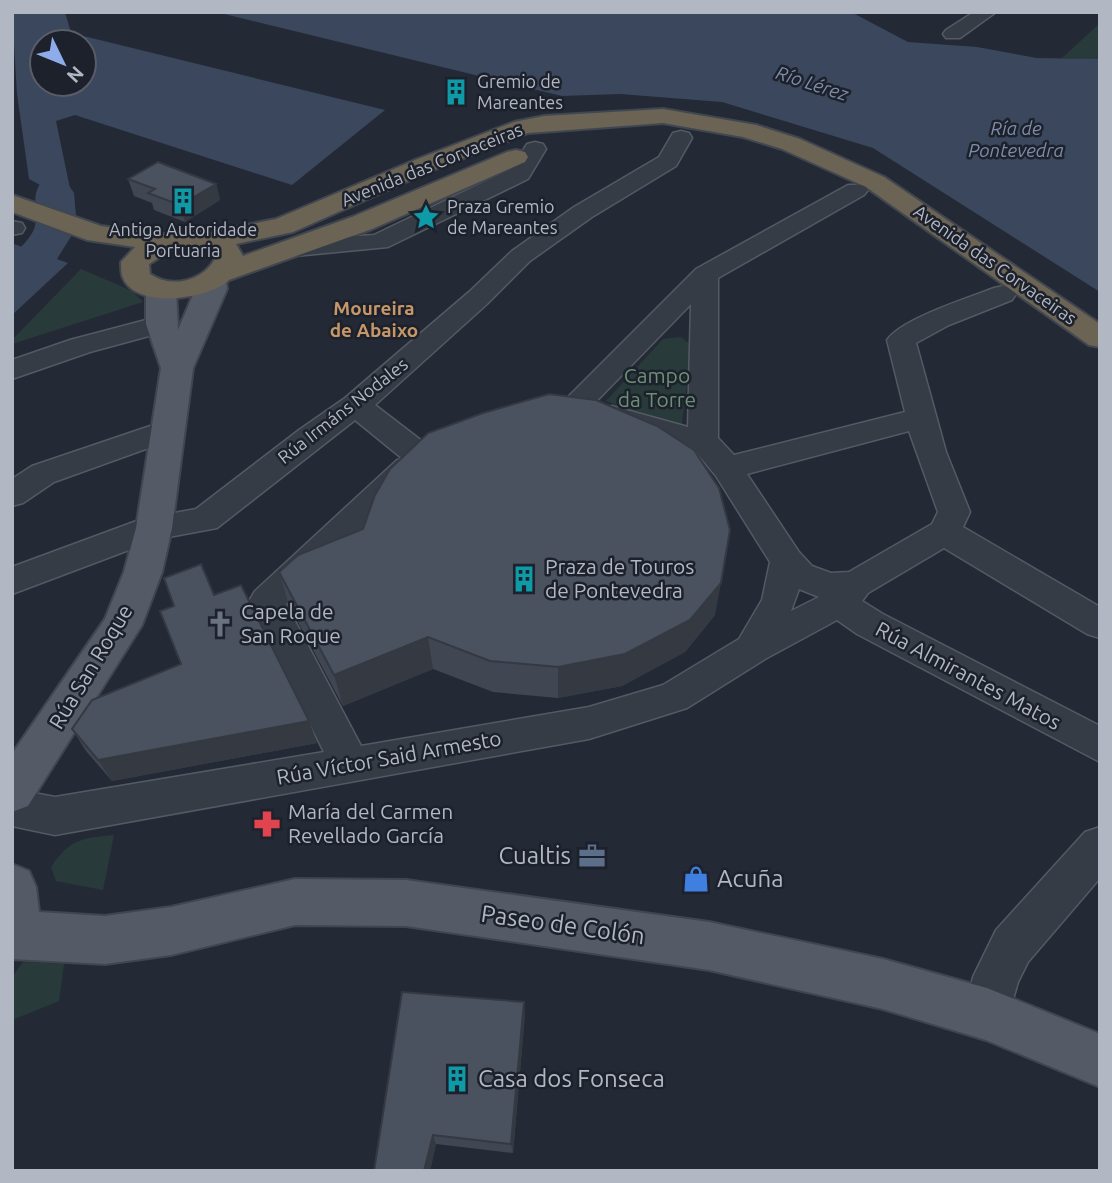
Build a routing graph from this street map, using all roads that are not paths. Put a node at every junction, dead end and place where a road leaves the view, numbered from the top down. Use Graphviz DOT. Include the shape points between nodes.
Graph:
graph roads {
  1 [pos="987,12"];
  2 [pos="953,34"];
  3 [pos="681,138"];
  4 [pos="856,190"];
  5 [pos="18,222"];
  6 [pos="73,237"];
  7 [pos="213,240"];
  8 [pos="164,242"];
  9 [pos="133,271"];
  10 [pos="705,275"];
  11 [pos="217,276"];
  12 [pos="161,290"];
  13 [pos="1003,294"];
  14 [pos="161,324"];
  15 [pos="656,324"];
  16 [pos="706,338"];
  17 [pos="1100,338"];
  18 [pos="1100,365"];
  19 [pos="177,368"];
  20 [pos="12,370"];
  21 [pos="356,405"];
  22 [pos="920,418"];
  23 [pos="168,430"];
  24 [pos="703,440"];
  25 [pos="727,468"];
  26 [pos="12,495"];
  27 [pos="153,528"];
  28 [pos="944,533"];
  29 [pos="787,561"];
  30 [pos="12,581"];
  31 [pos="847,593"];
  32 [pos="1100,624"];
  33 [pos="751,649"];
  34 [pos="1100,745"];
  35 [pos="351,765"];
  36 [pos="12,792"];
  37 [pos="12,807"];
  38 [pos="1100,846"];
  39 [pos="12,887"];
  40 [pos="12,925"];
  41 [pos="12,935"];
  42 [pos="987,1014"];
  43 [pos="1100,1061"];
  1 -- 2 [label="street"];
  3 -- 4 [label="highway, Avenida das Corvaceiras" via="752,148"];
  3 -- 11 [label="highway, Avenida das Corvaceiras" via="566,138 362,223"];
  3 -- 21 [label="street, Rúa Irmáns Nodales" via="668,161 521,256"];
  4 -- 10 [label="street"];
  4 -- 13 [label="highway, Avenida das Corvaceiras"];
  5 -- 6 [label="highway"];
  6 -- 8 [label="highway, Avenida das Corvaceiras"];
  6 -- 9 [label="highway"];
  7 -- 8 [label="highway, Avenida das Corvaceiras" via="190,237"];
  7 -- 11 [label="highway" via="222,244 230,257"];
  7 -- 17 [label="highway, Avenida das Corvaceiras" via="283,226 522,127 663,116 747,130 791,144 875,182"];
  8 -- 9 [label="highway" via="142,254"];
  9 -- 12 [label="highway" via="141,283"];
  10 -- 15 [label="street"];
  10 -- 16 [label="street"];
  11 -- 12 [label="highway, Avenida das Corvaceiras" via="188,289"];
  11 -- 19 [label="main road, Rúa San Roque"];
  12 -- 14 [label="main road, Rúa San Roque"];
  13 -- 18 [label="highway, Avenida das Corvaceiras"];
  13 -- 22 [label="street" via="939,319 901,340"];
  14 -- 19 [label="main road, Rúa San Roque"];
  14 -- 20 [label="street"];
  15 -- 16 [label="street" via="693,327"];
  15 -- 24 [label="street" via="559,412 641,421"];
  16 -- 24 [label="street"];
  19 -- 23 [label="main road, Rúa San Roque"];
  21 -- 27 [label="street, Rúa Irmáns Nodales" via="205,520"];
  21 -- 35 [label="street" via="434,451 267,601"];
  22 -- 25 [label="street"];
  22 -- 28 [label="street" via="954,512"];
  23 -- 26 [label="street" via="43,474"];
  23 -- 27 [label="main road, Rúa San Roque"];
  24 -- 25 [label="street"];
  25 -- 29 [label="street"];
  27 -- 30 [label="street, Rúa Irmáns Nodales"];
  27 -- 36 [label="main road, Rúa San Roque" via="143,572 122,625"];
  28 -- 31 [label="street, Rúa Víctor Said Armesto"];
  28 -- 32 [label="street"];
  29 -- 31 [label="street" via="800,575"];
  29 -- 33 [label="street, Rúa Víctor Said Armesto" via="779,601"];
  31 -- 33 [label="street, Rúa Víctor Said Armesto"];
  31 -- 34 [label="street, Rúa Almirantes Matos" via="870,624"];
  33 -- 35 [label="street, Rúa Víctor Said Armesto" via="674,697 589,723"];
  35 -- 37 [label="street, Rúa Víctor Said Armesto" via="55,816"];
  38 -- 42 [label="street" via="1012,946 996,977"];
  39 -- 40 [label="main road"];
  41 -- 42 [label="main road, Paseo de Colón" via="105,940 171,931 295,902 406,903 709,946 883,984"];
  42 -- 43 [label="main road, Paseo de Colón"];
}
